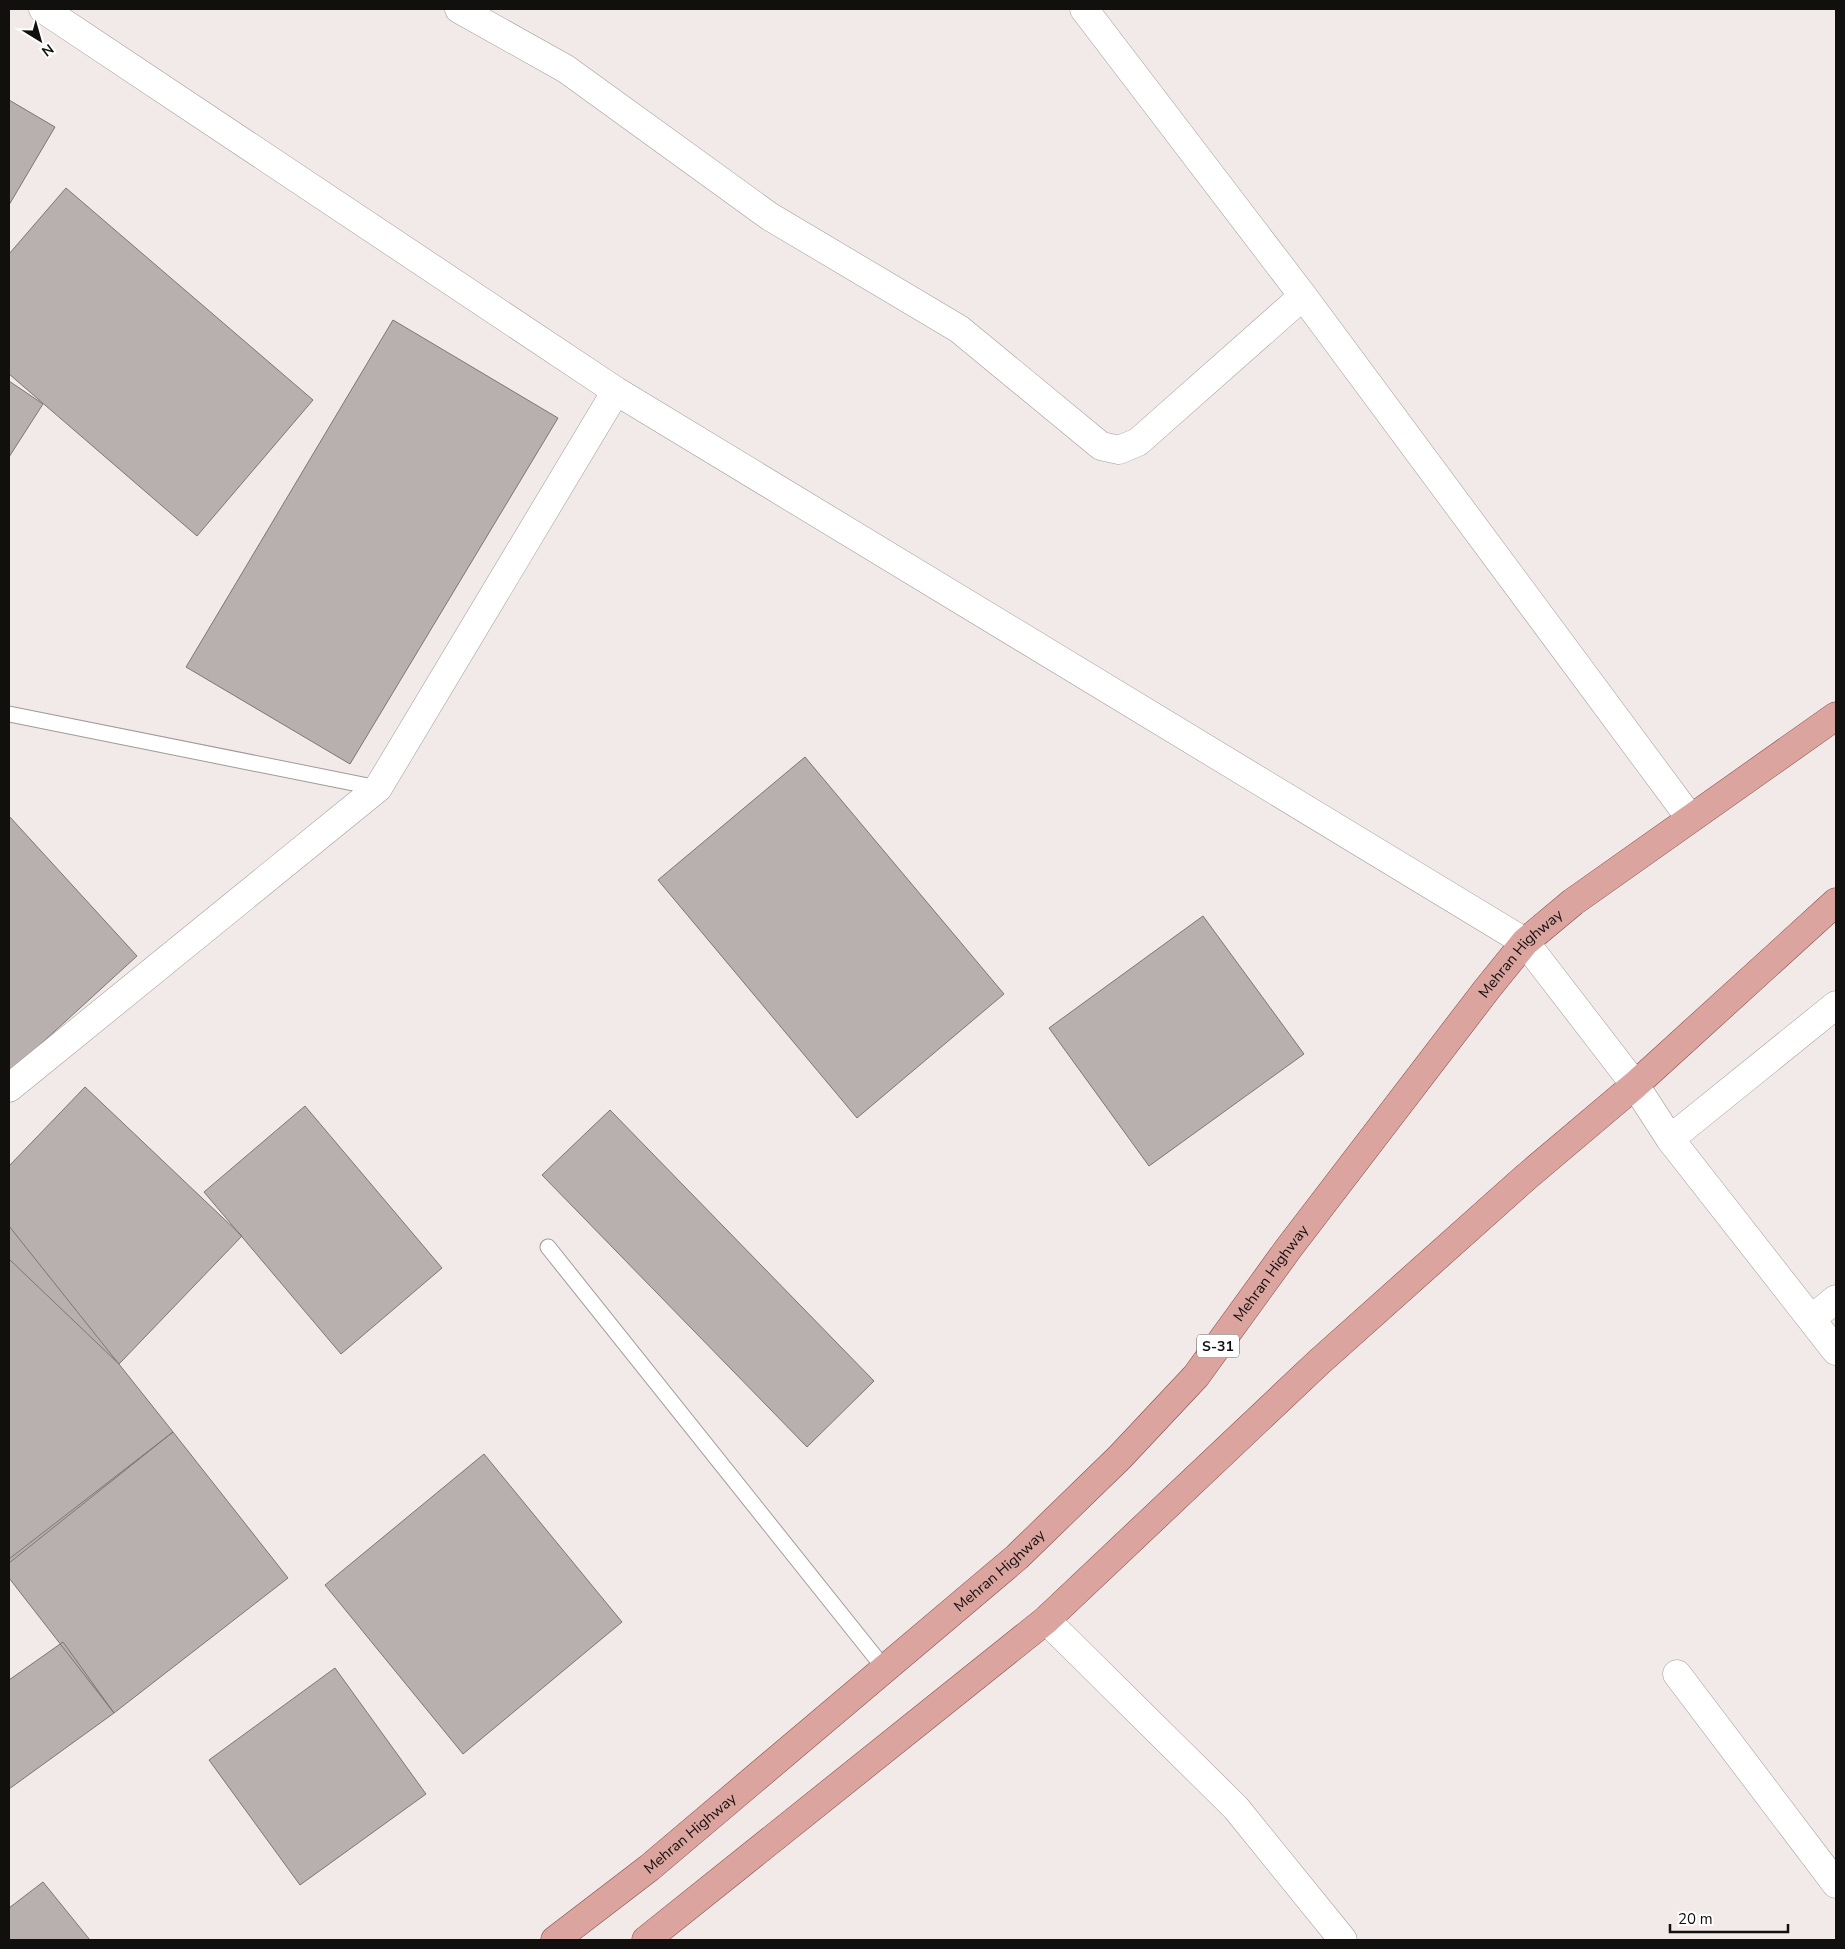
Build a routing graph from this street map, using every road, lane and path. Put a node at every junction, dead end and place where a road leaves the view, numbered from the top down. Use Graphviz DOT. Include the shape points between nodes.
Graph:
graph roads {
  1 [pos="43,9"];
  2 [pos="459,9"];
  3 [pos="1084,9"];
  4 [pos="1303,296"];
  5 [pos="616,391"];
  6 [pos="9,714"];
  7 [pos="1836,716"];
  8 [pos="378,788"];
  9 [pos="1690,818"];
  10 [pos="1836,902"];
  11 [pos="1525,942"];
  12 [pos="1836,1005"];
  13 [pos="1635,1084"];
  14 [pos="9,1088"];
  15 [pos="1670,1139"];
  16 [pos="548,1247"];
  17 [pos="1836,1299"];
  18 [pos="1811,1319"];
  19 [pos="1836,1350"];
  20 [pos="1046,1620"];
  21 [pos="884,1668"];
  22 [pos="1677,1674"];
  23 [pos="1836,1884"];
  24 [pos="554,1940"];
  25 [pos="646,1940"];
  26 [pos="1343,1940"];
  1 -- 5 [label="street"];
  2 -- 4 [label="street" via="566,69 770,216 960,329 1101,446 1119,450 1138,442"];
  3 -- 4 [label="street"];
  4 -- 9 [label="street"];
  5 -- 8 [label="street"];
  5 -- 11 [label="street"];
  6 -- 8 [label="lane"];
  7 -- 9 [label="main road, Mehran Highway / S-31"];
  8 -- 14 [label="street"];
  9 -- 11 [label="main road, Mehran Highway / S-31" via="1573,902"];
  10 -- 13 [label="main road"];
  11 -- 13 [label="street"];
  11 -- 21 [label="main road, Mehran Highway / S-31" via="1288,1250 1196,1376 1120,1457 1017,1557"];
  12 -- 15 [label="street"];
  13 -- 15 [label="street"];
  13 -- 20 [label="main road" via="1524,1178 1319,1362"];
  15 -- 18 [label="street"];
  16 -- 21 [label="lane"];
  17 -- 18 [label="street"];
  18 -- 19 [label="street"];
  20 -- 25 [label="main road"];
  20 -- 26 [label="street" via="1236,1808"];
  21 -- 24 [label="main road, Mehran Highway / S-31" via="648,1868"];
  22 -- 23 [label="street"];
}
